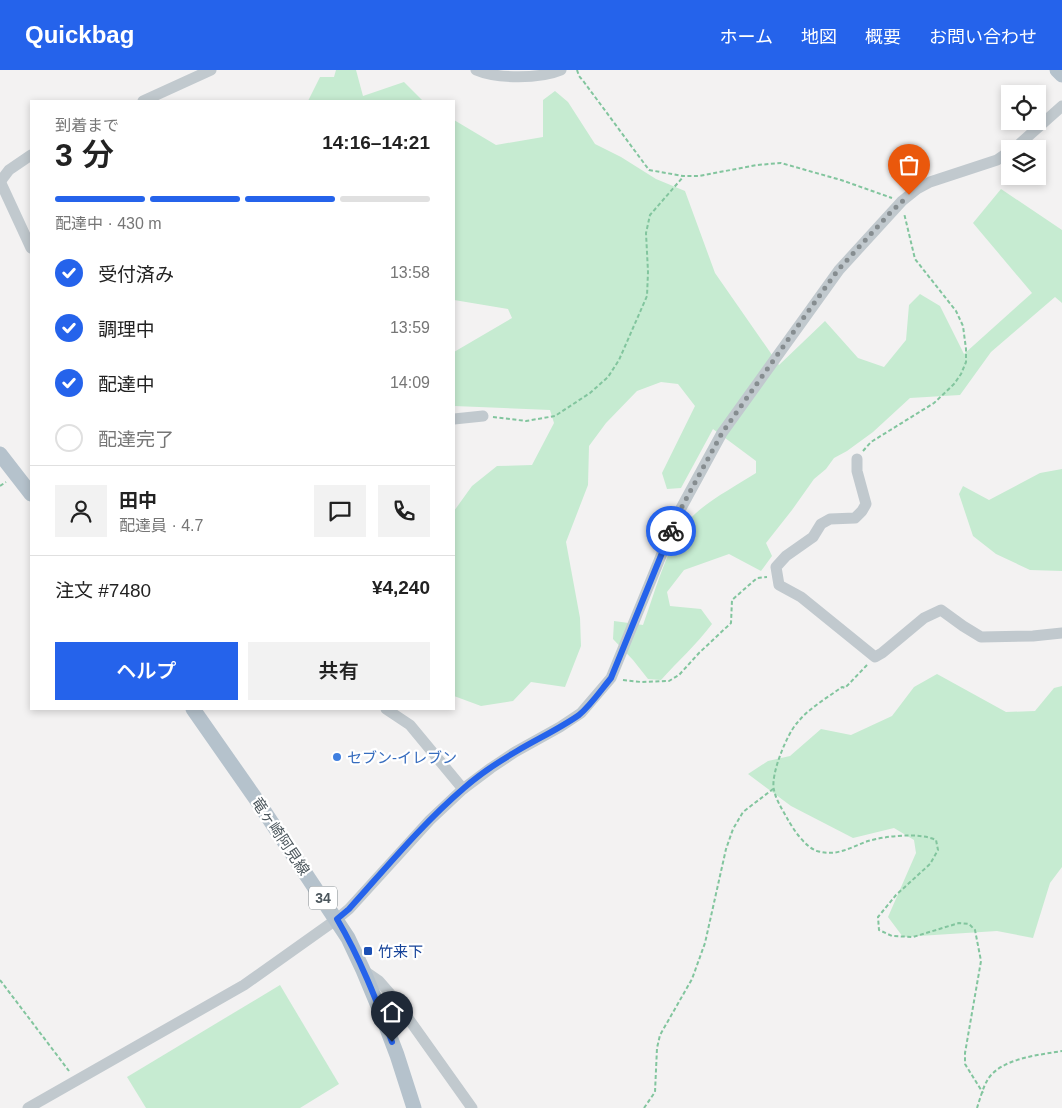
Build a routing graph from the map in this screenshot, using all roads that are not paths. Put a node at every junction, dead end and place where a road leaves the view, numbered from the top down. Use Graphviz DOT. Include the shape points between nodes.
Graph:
graph roads {
  1 [pos="211,70"];
  2 [pos="476,70"];
  3 [pos="561,70"];
  4 [pos="1057,70"];
  5 [pos="1062,75"];
  6 [pos="145,100"];
  7 [pos="1062,106"];
  8 [pos="1024,140"];
  9 [pos="30,156"];
  10 [pos="1001,157"];
  11 [pos="0,182"];
  12 [pos="30,246"];
  13 [pos="484,416"];
  14 [pos="455,419"];
  15 [pos="0,454"];
  16 [pos="857,459"];
  17 [pos="30,493"];
  18 [pos="1062,633"];
  19 [pos="194,710"];
  20 [pos="388,710"];
  21 [pos="463,788"];
  22 [pos="337,919"];
  23 [pos="363,970"];
  24 [pos="28,1108"];
  25 [pos="414,1108"];
  26 [pos="472,1108"];
  1 -- 6 [label="street"];
  2 -- 3 [label="street" via="487,75 522,77"];
  4 -- 5 [label="main road"];
  7 -- 8 [label="street"];
  9 -- 11 [label="street" via="9,170"];
  10 -- 21 [label="street" via="917,189 838,270 722,433 679,512 611,678 580,714 507,757"];
  11 -- 12 [label="street"];
  13 -- 14 [label="street"];
  15 -- 17 [label="main road"];
  16 -- 18 [label="street" via="866,504 862,511 855,518 830,519 821,524 813,537 776,567 778,586 801,597 875,657 924,618 941,610 981,637"];
  19 -- 22 [label="main road, 竜ヶ崎阿見線 / 34"];
  20 -- 21 [label="street" via="410,725"];
  21 -- 22 [label="street"];
  22 -- 23 [label="main road, 竜ヶ崎阿見線 / 34"];
  22 -- 24 [label="street" via="244,985"];
  23 -- 25 [label="main road, 竜ヶ崎阿見線 / 34"];
  23 -- 26 [label="street" via="379,981 393,997"];
}
